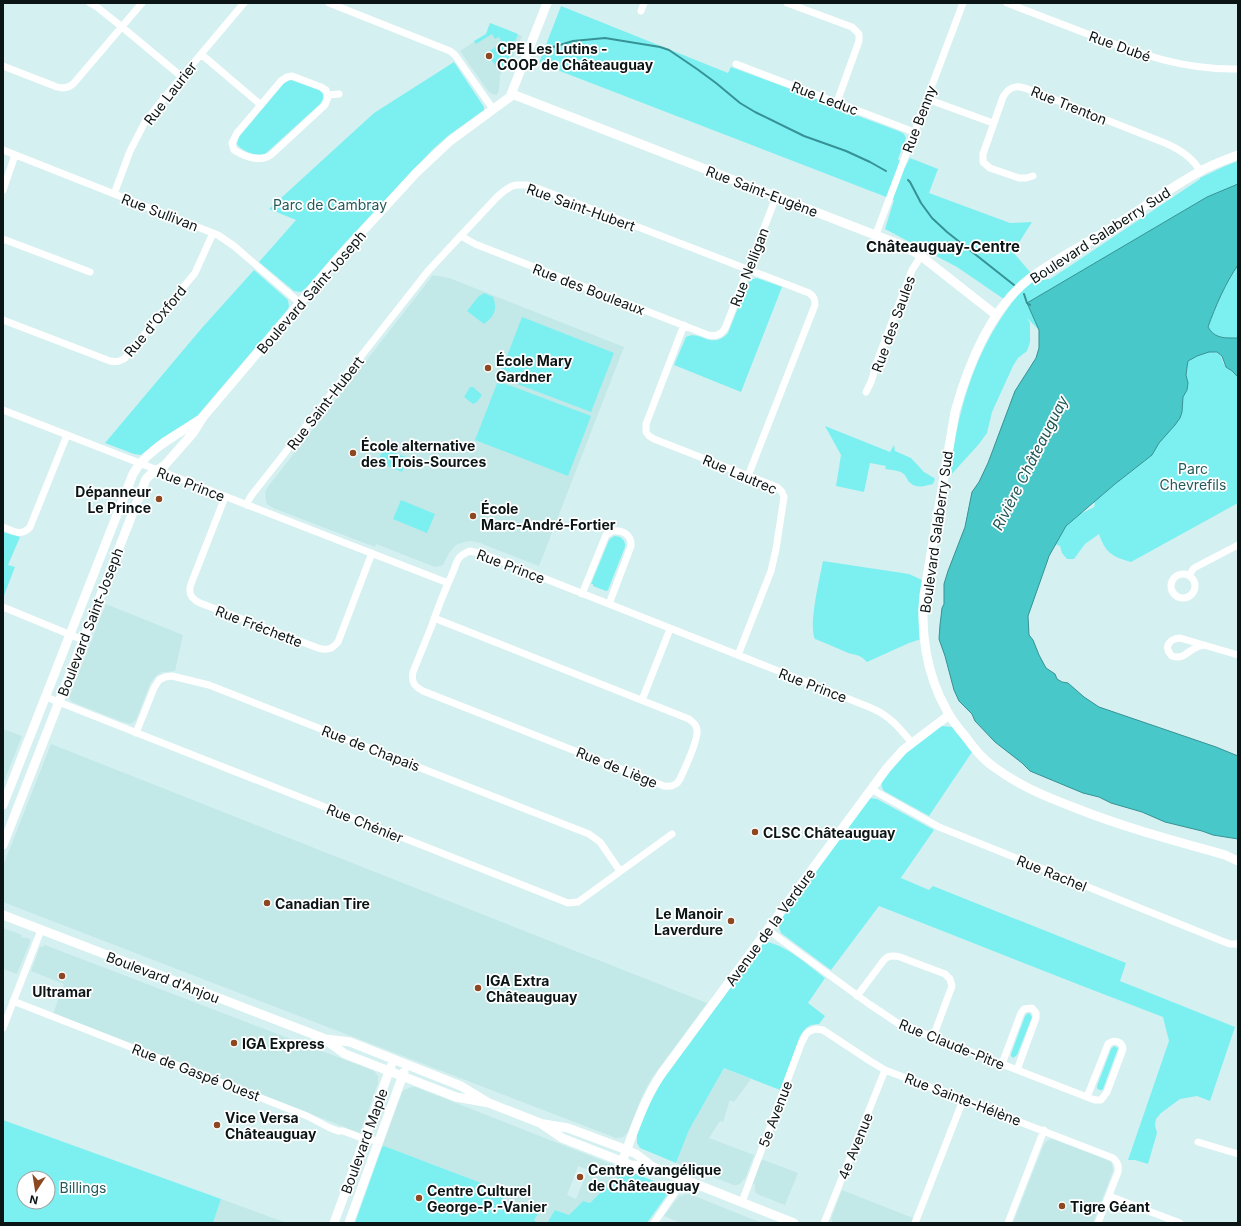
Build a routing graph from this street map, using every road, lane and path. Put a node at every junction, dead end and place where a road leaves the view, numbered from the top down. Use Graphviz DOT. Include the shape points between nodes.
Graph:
graph roads {
  1 [pos="90,3"];
  2 [pos="142,3"];
  3 [pos="244,3"];
  4 [pos="328,3"];
  5 [pos="547,3"];
  6 [pos="644,3"];
  7 [pos="787,3"];
  8 [pos="963,3"];
  9 [pos="1007,3"];
  10 [pos="641,11"];
  11 [pos="122,27"];
  12 [pos="201,54"];
  13 [pos="736,64"];
  14 [pos="3,66"];
  15 [pos="1238,69"];
  16 [pos="182,77"];
  17 [pos="339,94"];
  18 [pos="512,94"];
  19 [pos="328,95"];
  20 [pos="927,99"];
  21 [pos="836,102"];
  22 [pos="261,104"];
  23 [pos="494,109"];
  24 [pos="993,123"];
  25 [pos="914,132"];
  26 [pos="3,150"];
  27 [pos="15,155"];
  28 [pos="1238,155"];
  29 [pos="1200,171"];
  30 [pos="1033,176"];
  31 [pos="3,190"];
  32 [pos="114,194"];
  33 [pos="776,197"];
  34 [pos="213,233"];
  35 [pos="876,234"];
  36 [pos="461,236"];
  37 [pos="3,239"];
  38 [pos="921,256"];
  39 [pos="748,269"];
  40 [pos="90,272"];
  41 [pos="300,303"];
  42 [pos="996,315"];
  43 [pos="3,320"];
  44 [pos="684,325"];
  45 [pos="718,334"];
  46 [pos="866,392"];
  47 [pos="3,410"];
  48 [pos="203,417"];
  49 [pos="67,435"];
  50 [pos="141,464"];
  51 [pos="157,470"];
  52 [pos="748,476"];
  53 [pos="225,497"];
  54 [pos="246,505"];
  55 [pos="3,527"];
  56 [pos="1238,546"];
  57 [pos="372,553"];
  58 [pos="1189,575"];
  59 [pos="448,583"];
  60 [pos="582,594"];
  61 [pos="608,604"];
  62 [pos="3,607"];
  63 [pos="434,618"];
  64 [pos="670,629"];
  65 [pos="70,635"];
  66 [pos="83,640"];
  67 [pos="1204,645"];
  68 [pos="1238,655"];
  69 [pos="738,656"];
  70 [pos="46,697"];
  71 [pos="642,700"];
  72 [pos="59,702"];
  73 [pos="949,715"];
  74 [pos="136,733"];
  75 [pos="28,741"];
  76 [pos="912,743"];
  77 [pos="42,746"];
  78 [pos="871,789"];
  79 [pos="3,805"];
  80 [pos="672,834"];
  81 [pos="4,840"];
  82 [pos="1238,861"];
  83 [pos="620,871"];
  84 [pos="3,915"];
  85 [pos="41,930"];
  86 [pos="768,930"];
  87 [pos="1238,944"];
  88 [pos="857,996"];
  89 [pos="14,1001"];
  90 [pos="4,1025"];
  91 [pos="813,1029"];
  92 [pos="933,1037"];
  93 [pos="323,1038"];
  94 [pos="394,1059"];
  95 [pos="407,1064"];
  96 [pos="1002,1064"];
  97 [pos="885,1070"];
  98 [pos="1017,1070"];
  99 [pos="389,1071"];
  100 [pos="402,1076"];
  101 [pos="1087,1097"];
  102 [pos="964,1100"];
  103 [pos="489,1103"];
  104 [pos="540,1124"];
  105 [pos="1044,1130"];
  106 [pos="365,1139"];
  107 [pos="378,1141"];
  108 [pos="1198,1142"];
  109 [pos="627,1150"];
  110 [pos="1238,1154"];
  111 [pos="622,1162"];
  112 [pos="653,1167"];
  113 [pos="351,1176"];
  114 [pos="684,1179"];
  115 [pos="364,1181"];
  116 [pos="1109,1196"];
  117 [pos="742,1202"];
  118 [pos="338,1211"];
  119 [pos="350,1220"];
  120 [pos="334,1223"];
  121 [pos="654,1223"];
  122 [pos="794,1223"];
  123 [pos="824,1223"];
  124 [pos="915,1223"];
  125 [pos="1008,1223"];
  126 [pos="1098,1223"];
  127 [pos="1180,1223"];
  1 -- 11 [label="street"];
  2 -- 11 [label="street"];
  3 -- 12 [label="street, Rue Laurier"];
  4 -- 23 [label="street" via="450,51"];
  5 -- 18 [label="street, Boulevard Saint-Joseph"];
  6 -- 10 [label="street"];
  7 -- 21 [label="street" via="852,27 859,34 859,41"];
  8 -- 20 [label="street, Rue Benny"];
  9 -- 15 [label="street, Rue Dubé" via="1163,61 1202,68"];
  11 -- 14 [label="street" via="68,87 58,87"];
  11 -- 16 [label="street"];
  12 -- 16 [label="street, Rue Laurier"];
  12 -- 22 [label="street"];
  13 -- 21 [label="street, Rue Leduc"];
  16 -- 32 [label="street, Rue Laurier" via="142,127"];
  17 -- 19 [label="street"];
  18 -- 23 [label="street, Boulevard Saint-Joseph"];
  18 -- 33 [label="street, Rue Saint-Eugène"];
  19 -- 22 [label="street" via="321,87 290,76 283,79"];
  19 -- 22 [label="street" via="325,104 283,144 270,156 260,159 236,152 232,148 232,143"];
  20 -- 24 [label="street"];
  20 -- 25 [label="street, Rue Benny"];
  21 -- 25 [label="street, Rue Leduc"];
  23 -- 41 [label="street, Boulevard Saint-Joseph" via="450,140 429,160"];
  24 -- 29 [label="street, Rue Trenton" via="1005,94 1013,88 1024,87 1168,145 1190,158"];
  24 -- 30 [label="street, Rue Trenton" via="982,154 984,162 990,168 1016,177"];
  25 -- 35 [label="street, Rue Benny"];
  26 -- 27 [label="street, Rue Sullivan"];
  27 -- 31 [label="street"];
  27 -- 32 [label="street, Rue Sullivan"];
  28 -- 29 [label="street, Boulevard Salaberry Sud"];
  29 -- 42 [label="street, Boulevard Salaberry Sud" via="1042,270 1010,297"];
  32 -- 34 [label="street, Rue Sullivan"];
  33 -- 35 [label="street, Rue Saint-Eugène"];
  33 -- 39 [label="street, Rue Nelligan"];
  34 -- 41 [label="street, Rue Sullivan" via="229,242"];
  34 -- 43 [label="street, Rue d'Oxford" via="195,273 121,361 110,361"];
  35 -- 38 [label="street, Rue Saint-Eugène"];
  36 -- 39 [label="street, Rue Saint-Hubert" via="504,191 512,186 527,185"];
  36 -- 44 [label="street, Rue des Bouleaux" via="473,244"];
  36 -- 54 [label="street, Rue Saint-Hubert" via="423,278"];
  37 -- 40 [label="street"];
  38 -- 42 [label="street, Rue Saint-Eugène"];
  38 -- 46 [label="street, Rue des Saules" via="912,270 879,356 872,382"];
  39 -- 45 [label="street, Rue Nelligan" via="724,330"];
  39 -- 52 [label="street, Rue Saint-Hubert" via="809,293 815,301"];
  41 -- 48 [label="street, Boulevard Saint-Joseph"];
  42 -- 73 [label="street, Boulevard Salaberry Sud" via="970,366 955,412 923,604 924,639 928,662"];
  44 -- 45 [label="street, Rue des Bouleaux" via="712,336"];
  44 -- 52 [label="street, Rue Lautrec" via="646,424 646,432 649,436"];
  47 -- 49 [label="street, Rue Prince"];
  48 -- 50 [label="street, Boulevard Saint-Joseph" via="167,441"];
  48 -- 51 [label="street, Boulevard Saint-Joseph" via="184,444"];
  49 -- 50 [label="street, Rue Prince"];
  49 -- 55 [label="street" via="28,530 18,533"];
  50 -- 51 [label="street, Rue Prince"];
  50 -- 65 [label="street, Boulevard Saint-Joseph" via="133,474"];
  51 -- 53 [label="street, Rue Prince"];
  51 -- 66 [label="street, Boulevard Saint-Joseph" via="146,479"];
  52 -- 69 [label="street, Rue Lautrec" via="777,487 782,492 784,501 771,571"];
  53 -- 54 [label="street, Rue Prince"];
  53 -- 57 [label="street, Rue Fréchette" via="191,584 191,596 200,603 318,648 328,650 338,642"];
  54 -- 57 [label="street, Rue Prince"];
  56 -- 58 [label="street" via="1194,568"];
  57 -- 59 [label="street, Rue Prince"];
  59 -- 60 [label="street, Rue Prince" via="459,558 473,551"];
  59 -- 63 [label="street, Rue de Liège"];
  60 -- 61 [label="street, Rue Prince"];
  60 -- 61 [label="street" via="606,535 612,531 622,532 629,536 631,546"];
  61 -- 64 [label="street, Rue Prince"];
  62 -- 65 [label="street"];
  63 -- 71 [label="street, Rue de Liège"];
  63 -- 71 [label="street, Rue de Liège" via="413,672 413,684 419,689 664,786 673,785 679,781 696,740 695,724 689,718"];
  64 -- 69 [label="street, Rue Prince"];
  64 -- 71 [label="street"];
  65 -- 66 [label="street"];
  65 -- 70 [label="street, Boulevard Saint-Joseph"];
  66 -- 72 [label="street, Boulevard Saint-Joseph"];
  67 -- 67 [label="street" via="1180,638 1172,640 1168,650 1172,656 1180,658 1195,647"];
  67 -- 68 [label="street"];
  69 -- 76 [label="street, Rue Prince" via="876,710 891,720"];
  70 -- 72 [label="street, Rue Chénier"];
  70 -- 75 [label="street, Boulevard Saint-Joseph"];
  72 -- 74 [label="street, Rue Chénier"];
  72 -- 77 [label="street, Boulevard Saint-Joseph"];
  73 -- 76 [label="street, Avenue de la Verdure"];
  73 -- 82 [label="street, Boulevard Salaberry Sud" via="984,759 1005,775 1036,792 1120,825"];
  74 -- 83 [label="street, Rue Chénier" via="568,903 578,902"];
  74 -- 83 [label="street, Rue de Chapais" via="154,688 162,678 172,676 209,685 589,834 600,842"];
  75 -- 77 [label="street"];
  75 -- 79 [label="street, Boulevard Saint-Joseph"];
  76 -- 78 [label="street, Avenue de la Verdure" via="892,761"];
  77 -- 81 [label="street, Boulevard Saint-Joseph"];
  78 -- 86 [label="street, Avenue de la Verdure"];
  78 -- 87 [label="street, Rue Rachel" via="942,828 1222,942"];
  80 -- 83 [label="street, Rue Chénier"];
  84 -- 85 [label="street, Boulevard d'Anjou"];
  85 -- 89 [label="street"];
  85 -- 93 [label="street, Boulevard d'Anjou"];
  86 -- 88 [label="street, Rue Claude-Pitre"];
  86 -- 109 [label="street, Avenue de la Verdure" via="655,1083"];
  88 -- 92 [label="street, Rue Claude-Pitre" via="899,1024"];
  88 -- 92 [label="street" via="884,960 892,955 945,974 952,986"];
  89 -- 90 [label="street"];
  89 -- 106 [label="street, Rue de Gaspé Ouest" via="302,1114 330,1128"];
  91 -- 97 [label="street, Rue Sainte-Hélène" via="827,1032"];
  91 -- 117 [label="street, 5e Avenue" via="806,1034 800,1047"];
  92 -- 96 [label="street, Rue Claude-Pitre"];
  93 -- 94 [label="street, Boulevard d'Anjou" via="350,1042"];
  93 -- 99 [label="street, Boulevard d'Anjou" via="345,1054"];
  94 -- 95 [label="street, Boulevard d'Anjou"];
  94 -- 99 [label="street, Boulevard Maple"];
  95 -- 100 [label="street, Boulevard Maple"];
  95 -- 103 [label="street, Boulevard d'Anjou" via="461,1086"];
  96 -- 98 [label="street, Rue Claude-Pitre"];
  96 -- 98 [label="street" via="1021,1013 1024,1009 1032,1008 1036,1018"];
  97 -- 102 [label="street, Rue Sainte-Hélène"];
  97 -- 123 [label="street, 4e Avenue"];
  98 -- 101 [label="street, Rue Claude-Pitre"];
  99 -- 100 [label="street, Boulevard d'Anjou"];
  99 -- 106 [label="street, Boulevard Maple"];
  100 -- 103 [label="street, Boulevard d'Anjou" via="456,1097"];
  100 -- 107 [label="street, Boulevard Maple"];
  101 -- 101 [label="street, Rue Claude-Pitre" via="1098,1100 1107,1092 1123,1049 1118,1041 1108,1044"];
  102 -- 105 [label="street, Rue Sainte-Hélène"];
  102 -- 124 [label="street"];
  103 -- 104 [label="street, Boulevard d'Anjou"];
  104 -- 109 [label="street, Boulevard d'Anjou" via="568,1128"];
  104 -- 111 [label="street, Boulevard d'Anjou" via="562,1138"];
  105 -- 116 [label="street, Rue Sainte-Hélène" via="1110,1156 1117,1162 1118,1172"];
  105 -- 125 [label="street"];
  106 -- 107 [label="street, Rue de Gaspé Ouest"];
  106 -- 113 [label="street, Boulevard Maple"];
  107 -- 115 [label="street, Boulevard Maple"];
  108 -- 110 [label="street"];
  109 -- 111 [label="street, Avenue de la Verdure"];
  109 -- 112 [label="street, Boulevard d'Anjou"];
  111 -- 112 [label="street, Boulevard d'Anjou"];
  112 -- 114 [label="street, Boulevard d'Anjou"];
  113 -- 115 [label="street"];
  113 -- 118 [label="street, Boulevard Maple"];
  114 -- 117 [label="street, Boulevard d'Anjou"];
  114 -- 121 [label="street"];
  115 -- 119 [label="street, Boulevard Maple"];
  116 -- 126 [label="street"];
  116 -- 127 [label="street"];
  117 -- 122 [label="street, Boulevard d'Anjou"];
  118 -- 119 [label="street"];
  118 -- 120 [label="street, Boulevard Maple"];
}
